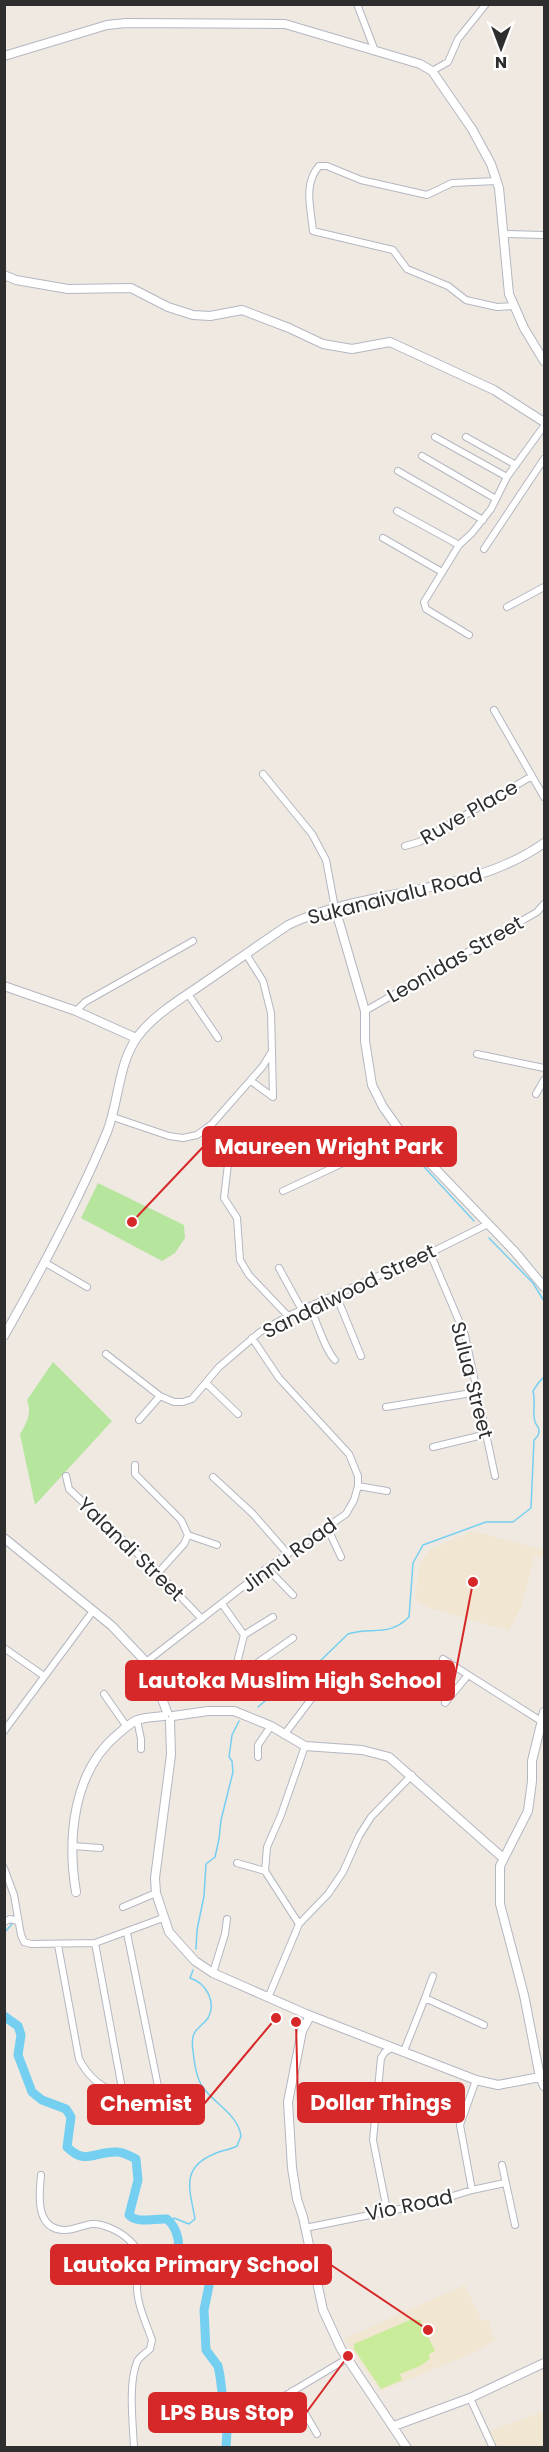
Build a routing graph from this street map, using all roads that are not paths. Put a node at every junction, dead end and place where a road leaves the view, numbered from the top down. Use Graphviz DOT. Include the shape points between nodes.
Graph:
graph roads {
  1 [pos="357,4"];
  2 [pos="486,4"];
  3 [pos="375,51"];
  4 [pos="4,56"];
  5 [pos="432,71"];
  6 [pos="497,181"];
  7 [pos="503,234"];
  8 [pos="544,235"];
  9 [pos="4,275"];
  10 [pos="513,306"];
  11 [pos="544,362"];
  12 [pos="544,424"];
  13 [pos="435,437"];
  14 [pos="466,437"];
  15 [pos="422,456"];
  16 [pos="544,459"];
  17 [pos="516,465"];
  18 [pos="398,471"];
  19 [pos="507,477"];
  20 [pos="496,499"];
  21 [pos="397,511"];
  22 [pos="483,520"];
  23 [pos="383,538"];
  24 [pos="459,545"];
  25 [pos="484,549"];
  26 [pos="442,572"];
  27 [pos="544,587"];
  28 [pos="507,607"];
  29 [pos="469,635"];
  30 [pos="494,710"];
  31 [pos="264,774"];
  32 [pos="532,776"];
  33 [pos="544,796"];
  34 [pos="405,846"];
  35 [pos="544,846"];
  36 [pos="544,904"];
  37 [pos="335,908"];
  38 [pos="193,940"];
  39 [pos="246,954"];
  40 [pos="4,986"];
  41 [pos="188,994"];
  42 [pos="76,1011"];
  43 [pos="365,1011"];
  44 [pos="136,1038"];
  45 [pos="218,1038"];
  46 [pos="272,1051"];
  47 [pos="477,1054"];
  48 [pos="544,1068"];
  49 [pos="544,1080"];
  50 [pos="250,1081"];
  51 [pos="536,1094"];
  52 [pos="113,1117"];
  53 [pos="403,1135"];
  54 [pos="228,1164"];
  55 [pos="283,1191"];
  56 [pos="486,1225"];
  57 [pos="430,1253"];
  58 [pos="44,1262"];
  59 [pos="279,1268"];
  60 [pos="87,1287"];
  61 [pos="544,1287"];
  62 [pos="336,1294"];
  63 [pos="310,1307"];
  64 [pos="302,1310"];
  65 [pos="288,1316"];
  66 [pos="4,1336"];
  67 [pos="252,1338"];
  68 [pos="106,1354"];
  69 [pos="361,1356"];
  70 [pos="334,1360"];
  71 [pos="206,1383"];
  72 [pos="478,1392"];
  73 [pos="160,1396"];
  74 [pos="386,1407"];
  75 [pos="238,1414"];
  76 [pos="140,1420"];
  77 [pos="487,1434"];
  78 [pos="433,1447"];
  79 [pos="135,1465"];
  80 [pos="66,1476"];
  81 [pos="495,1476"];
  82 [pos="213,1477"];
  83 [pos="358,1486"];
  84 [pos="387,1491"];
  85 [pos="327,1527"];
  86 [pos="188,1535"];
  87 [pos="4,1538"];
  88 [pos="217,1545"];
  89 [pos="288,1554"];
  90 [pos="340,1557"];
  91 [pos="267,1568"];
  92 [pos="158,1573"];
  93 [pos="293,1595"];
  94 [pos="222,1604"];
  95 [pos="93,1611"];
  96 [pos="273,1617"];
  97 [pos="202,1619"];
  98 [pos="244,1635"];
  99 [pos="292,1638"];
  100 [pos="4,1648"];
  101 [pos="443,1659"];
  102 [pos="146,1662"];
  103 [pos="468,1675"];
  104 [pos="44,1676"];
  105 [pos="104,1694"];
  106 [pos="345,1695"];
  107 [pos="446,1703"];
  108 [pos="168,1716"];
  109 [pos="543,1716"];
  110 [pos="137,1720"];
  111 [pos="271,1726"];
  112 [pos="127,1727"];
  113 [pos="4,1731"];
  114 [pos="284,1735"];
  115 [pos="305,1746"];
  116 [pos="141,1749"];
  117 [pos="258,1757"];
  118 [pos="412,1775"];
  119 [pos="73,1846"];
  120 [pos="100,1848"];
  121 [pos="503,1858"];
  122 [pos="237,1863"];
  123 [pos="4,1868"];
  124 [pos="265,1871"];
  125 [pos="75,1892"];
  126 [pos="156,1893"];
  127 [pos="123,1907"];
  128 [pos="163,1918"];
  129 [pos="227,1919"];
  130 [pos="18,1921"];
  131 [pos="4,1922"];
  132 [pos="299,1924"];
  133 [pos="127,1933"];
  134 [pos="94,1943"];
  135 [pos="58,1945"];
  136 [pos="213,1973"];
  137 [pos="433,1976"];
  138 [pos="268,1998"];
  139 [pos="425,1998"];
  140 [pos="310,2016"];
  141 [pos="484,2025"];
  142 [pos="381,2043"];
  143 [pos="393,2047"];
  144 [pos="404,2051"];
  145 [pos="381,2058"];
  146 [pos="540,2077"];
  147 [pos="476,2080"];
  148 [pos="544,2086"];
  149 [pos="159,2091"];
  150 [pos="123,2094"];
  151 [pos="163,2098"];
  152 [pos="502,2165"];
  153 [pos="41,2175"];
  154 [pos="505,2183"];
  155 [pos="472,2190"];
  156 [pos="387,2210"];
  157 [pos="515,2225"];
  158 [pos="304,2228"];
  159 [pos="348,2358"];
  160 [pos="544,2363"];
  161 [pos="292,2391"];
  162 [pos="470,2398"];
  163 [pos="268,2406"];
  164 [pos="394,2426"];
  165 [pos="317,2434"];
  166 [pos="134,2447"];
  167 [pos="407,2448"];
  168 [pos="493,2448"];
  1 -- 3 [label="street"];
  2 -- 5 [label="street" via="458,39 448,62"];
  3 -- 4 [label="main road" via="285,24 126,23 107,25"];
  3 -- 5 [label="main road"];
  5 -- 6 [label="main road" via="472,129"];
  6 -- 7 [label="main road"];
  6 -- 10 [label="street" via="452,183 427,195 319,166 312,174 309,188 313,231 393,250 407,269 445,284 466,300 497,307"];
  7 -- 8 [label="street"];
  7 -- 10 [label="main road"];
  9 -- 12 [label="main road" via="68,289 131,288 193,315 242,310 323,344 352,349 390,342 494,390"];
  10 -- 11 [label="main road"];
  12 -- 17 [label="street"];
  13 -- 19 [label="street"];
  14 -- 17 [label="street"];
  15 -- 20 [label="street"];
  16 -- 25 [label="street"];
  17 -- 19 [label="street"];
  18 -- 22 [label="street"];
  19 -- 20 [label="street"];
  20 -- 22 [label="street"];
  21 -- 24 [label="street"];
  22 -- 24 [label="street"];
  23 -- 26 [label="street"];
  24 -- 26 [label="street"];
  26 -- 29 [label="street" via="424,606"];
  27 -- 28 [label="street"];
  30 -- 32 [label="street"];
  31 -- 37 [label="street" via="317,843 326,860"];
  32 -- 33 [label="street"];
  32 -- 34 [label="street, Ruve Place" via="419,842"];
  35 -- 37 [label="main road, Sukanaivalu Road" via="468,879"];
  36 -- 43 [label="street, Leonidas Street" via="537,912"];
  37 -- 39 [label="main road, Sukanaivalu Road" via="288,925"];
  37 -- 43 [label="main road"];
  38 -- 42 [label="street" via="85,1002"];
  39 -- 41 [label="main road, Sukanaivalu Road"];
  39 -- 46 [label="street" via="268,997"];
  40 -- 42 [label="main road"];
  41 -- 44 [label="main road, Sukanaivalu Road"];
  41 -- 45 [label="street"];
  42 -- 44 [label="main road"];
  43 -- 53 [label="main road" via="372,1085"];
  44 -- 52 [label="main road, Sukanaivalu Road" via="123,1070"];
  46 -- 50 [label="street"];
  46 -- 50 [label="street" via="273,1097"];
  47 -- 48 [label="street"];
  49 -- 51 [label="street"];
  50 -- 52 [label="street" via="212,1124 197,1135 169,1136"];
  52 -- 58 [label="main road, Sukanaivalu Road" via="90,1173"];
  53 -- 55 [label="street"];
  53 -- 56 [label="main road"];
  54 -- 65 [label="street" via="224,1198 237,1218 240,1260"];
  56 -- 57 [label="street, Sandalwood Street"];
  56 -- 61 [label="main road"];
  57 -- 62 [label="street, Sandalwood Street"];
  57 -- 72 [label="street, Sulua Street" via="465,1335"];
  58 -- 60 [label="street"];
  58 -- 66 [label="main road, Sukanaivalu Road"];
  59 -- 64 [label="street"];
  62 -- 63 [label="street, Sandalwood Street"];
  62 -- 69 [label="street"];
  63 -- 64 [label="street, Sandalwood Street"];
  63 -- 70 [label="street"];
  64 -- 65 [label="street, Sandalwood Street"];
  65 -- 67 [label="street, Sandalwood Street"];
  67 -- 71 [label="street, Sandalwood Street"];
  67 -- 83 [label="street" via="279,1378 349,1454"];
  68 -- 73 [label="street, Sandalwood Street"];
  71 -- 73 [label="street, Sandalwood Street" via="192,1399 183,1402"];
  71 -- 75 [label="street"];
  72 -- 74 [label="street"];
  72 -- 77 [label="street, Sulua Street"];
  73 -- 76 [label="street"];
  77 -- 78 [label="street"];
  77 -- 81 [label="street, Sulua Street"];
  79 -- 86 [label="street" via="135,1474 180,1520"];
  80 -- 92 [label="street, Yalandi Street" via="69,1489"];
  82 -- 89 [label="street"];
  83 -- 84 [label="street"];
  83 -- 85 [label="street, Jinnu Road" via="346,1514"];
  85 -- 89 [label="street, Jinnu Road"];
  85 -- 90 [label="street"];
  86 -- 88 [label="street"];
  86 -- 92 [label="street"];
  87 -- 95 [label="main road"];
  89 -- 91 [label="street, Jinnu Road"];
  91 -- 93 [label="street"];
  91 -- 94 [label="street, Jinnu Road"];
  92 -- 97 [label="street, Yalandi Street"];
  94 -- 97 [label="street, Jinnu Road"];
  94 -- 98 [label="street"];
  95 -- 102 [label="main road"];
  95 -- 104 [label="street"];
  96 -- 98 [label="street"];
  97 -- 102 [label="street, Jinnu Road"];
  98 -- 99 [label="street" via="237,1673"];
  100 -- 104 [label="street"];
  101 -- 103 [label="street"];
  102 -- 108 [label="main road"];
  103 -- 107 [label="street"];
  103 -- 109 [label="street"];
  104 -- 113 [label="street"];
  105 -- 112 [label="street"];
  106 -- 114 [label="street" via="341,1687 321,1686"];
  108 -- 110 [label="main road"];
  108 -- 111 [label="main road" via="234,1711"];
  108 -- 126 [label="main road" via="171,1755"];
  109 -- 121 [label="main road" via="532,1761 528,1811"];
  110 -- 112 [label="main road"];
  110 -- 116 [label="street"];
  111 -- 114 [label="main road"];
  111 -- 117 [label="street" via="258,1745"];
  112 -- 119 [label="main road" via="110,1740 88,1771 76,1812"];
  114 -- 115 [label="main road"];
  115 -- 118 [label="main road" via="379,1753"];
  115 -- 124 [label="street" via="267,1847"];
  118 -- 121 [label="main road"];
  118 -- 132 [label="street" via="371,1817 333,1887"];
  119 -- 120 [label="street"];
  119 -- 125 [label="main road"];
  121 -- 146 [label="main road" via="500,1904"];
  122 -- 124 [label="street"];
  123 -- 130 [label="street" via="14,1894"];
  124 -- 132 [label="street"];
  126 -- 127 [label="street"];
  126 -- 128 [label="main road"];
  128 -- 133 [label="street"];
  128 -- 136 [label="main road" via="179,1944"];
  129 -- 136 [label="street"];
  130 -- 131 [label="street"];
  130 -- 135 [label="street" via="24,1942"];
  132 -- 138 [label="street"];
  133 -- 134 [label="street"];
  133 -- 149 [label="street"];
  134 -- 135 [label="street"];
  134 -- 150 [label="street"];
  135 -- 150 [label="street" via="79,2059 87,2074 100,2085"];
  136 -- 138 [label="main road"];
  137 -- 139 [label="street"];
  138 -- 140 [label="main road"];
  139 -- 141 [label="street"];
  139 -- 144 [label="street"];
  140 -- 142 [label="main road"];
  140 -- 158 [label="main road" via="302,2031 288,2102 292,2168"];
  142 -- 143 [label="main road"];
  142 -- 145 [label="street"];
  143 -- 144 [label="main road"];
  143 -- 145 [label="street"];
  144 -- 147 [label="main road"];
  145 -- 156 [label="street" via="373,2140"];
  146 -- 147 [label="main road" via="498,2085"];
  146 -- 148 [label="main road"];
  147 -- 155 [label="street, Vio Road" via="460,2125"];
  149 -- 150 [label="street"];
  149 -- 151 [label="street"];
  152 -- 154 [label="street"];
  153 -- 166 [label="street" via="38,2202 49,2223 65,2230 102,2225 129,2239 138,2252 141,2270 137,2287 152,2340 135,2369"];
  154 -- 155 [label="street"];
  154 -- 157 [label="street"];
  155 -- 156 [label="street, Vio Road" via="430,2203"];
  156 -- 158 [label="street, Vio Road"];
  158 -- 159 [label="main road" via="323,2310"];
  159 -- 161 [label="street"];
  159 -- 164 [label="main road"];
  160 -- 162 [label="main road"];
  161 -- 163 [label="street"];
  161 -- 165 [label="street"];
  162 -- 164 [label="main road"];
  162 -- 168 [label="street"];
  164 -- 167 [label="main road"];
}
